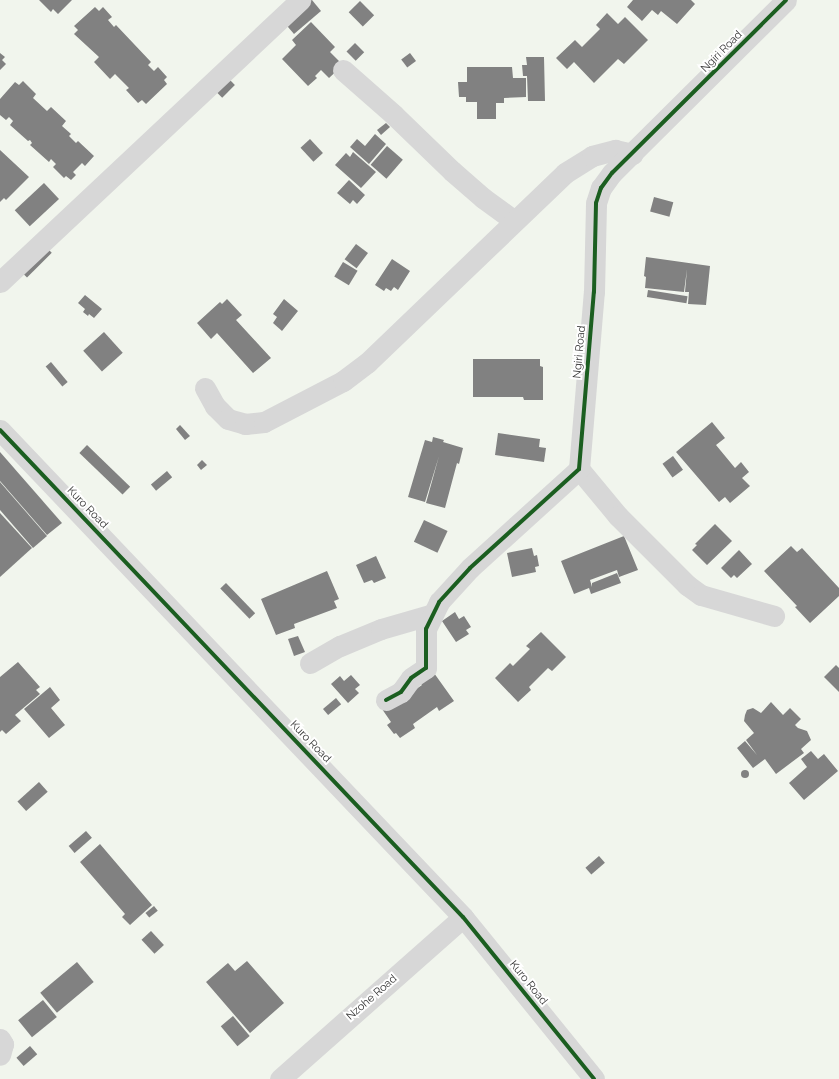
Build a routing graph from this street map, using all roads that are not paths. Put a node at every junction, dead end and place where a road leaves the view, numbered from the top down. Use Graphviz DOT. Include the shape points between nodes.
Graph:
graph roads {
  1 [pos="300,0"];
  2 [pos="786,0"];
  3 [pos="343,70"];
  4 [pos="633,154"];
  5 [pos="515,221"];
  6 [pos="0,282"];
  7 [pos="206,388"];
  8 [pos="0,430"];
  9 [pos="579,469"];
  10 [pos="433,614"];
  11 [pos="774,616"];
  12 [pos="310,663"];
  13 [pos="386,700"];
  14 [pos="463,917"];
  15 [pos="0,1039"];
  16 [pos="0,1055"];
  17 [pos="280,1079"];
  18 [pos="594,1079"];
  1 -- 6 [label="street"];
  2 -- 4 [label="street, Ngiri Road"];
  3 -- 5 [label="street" via="478,193"];
  4 -- 5 [label="street" via="615,150 592,156 565,173"];
  4 -- 9 [label="street, Ngiri Road" via="612,173 601,188 596,202 594,292"];
  5 -- 7 [label="street" via="367,364 343,381 264,422 245,424 228,419 215,406"];
  8 -- 14 [label="street, Kuro Road"];
  9 -- 10 [label="street" via="470,568 439,602"];
  9 -- 11 [label="street" via="618,516 701,595"];
  10 -- 12 [label="street" via="380,629 340,646"];
  10 -- 13 [label="street" via="426,629 426,668 411,678 401,692"];
  14 -- 17 [label="street, Nzohe Road"];
  14 -- 18 [label="street, Kuro Road"];
  15 -- 16 [label="street" via="3,1044"];
}
